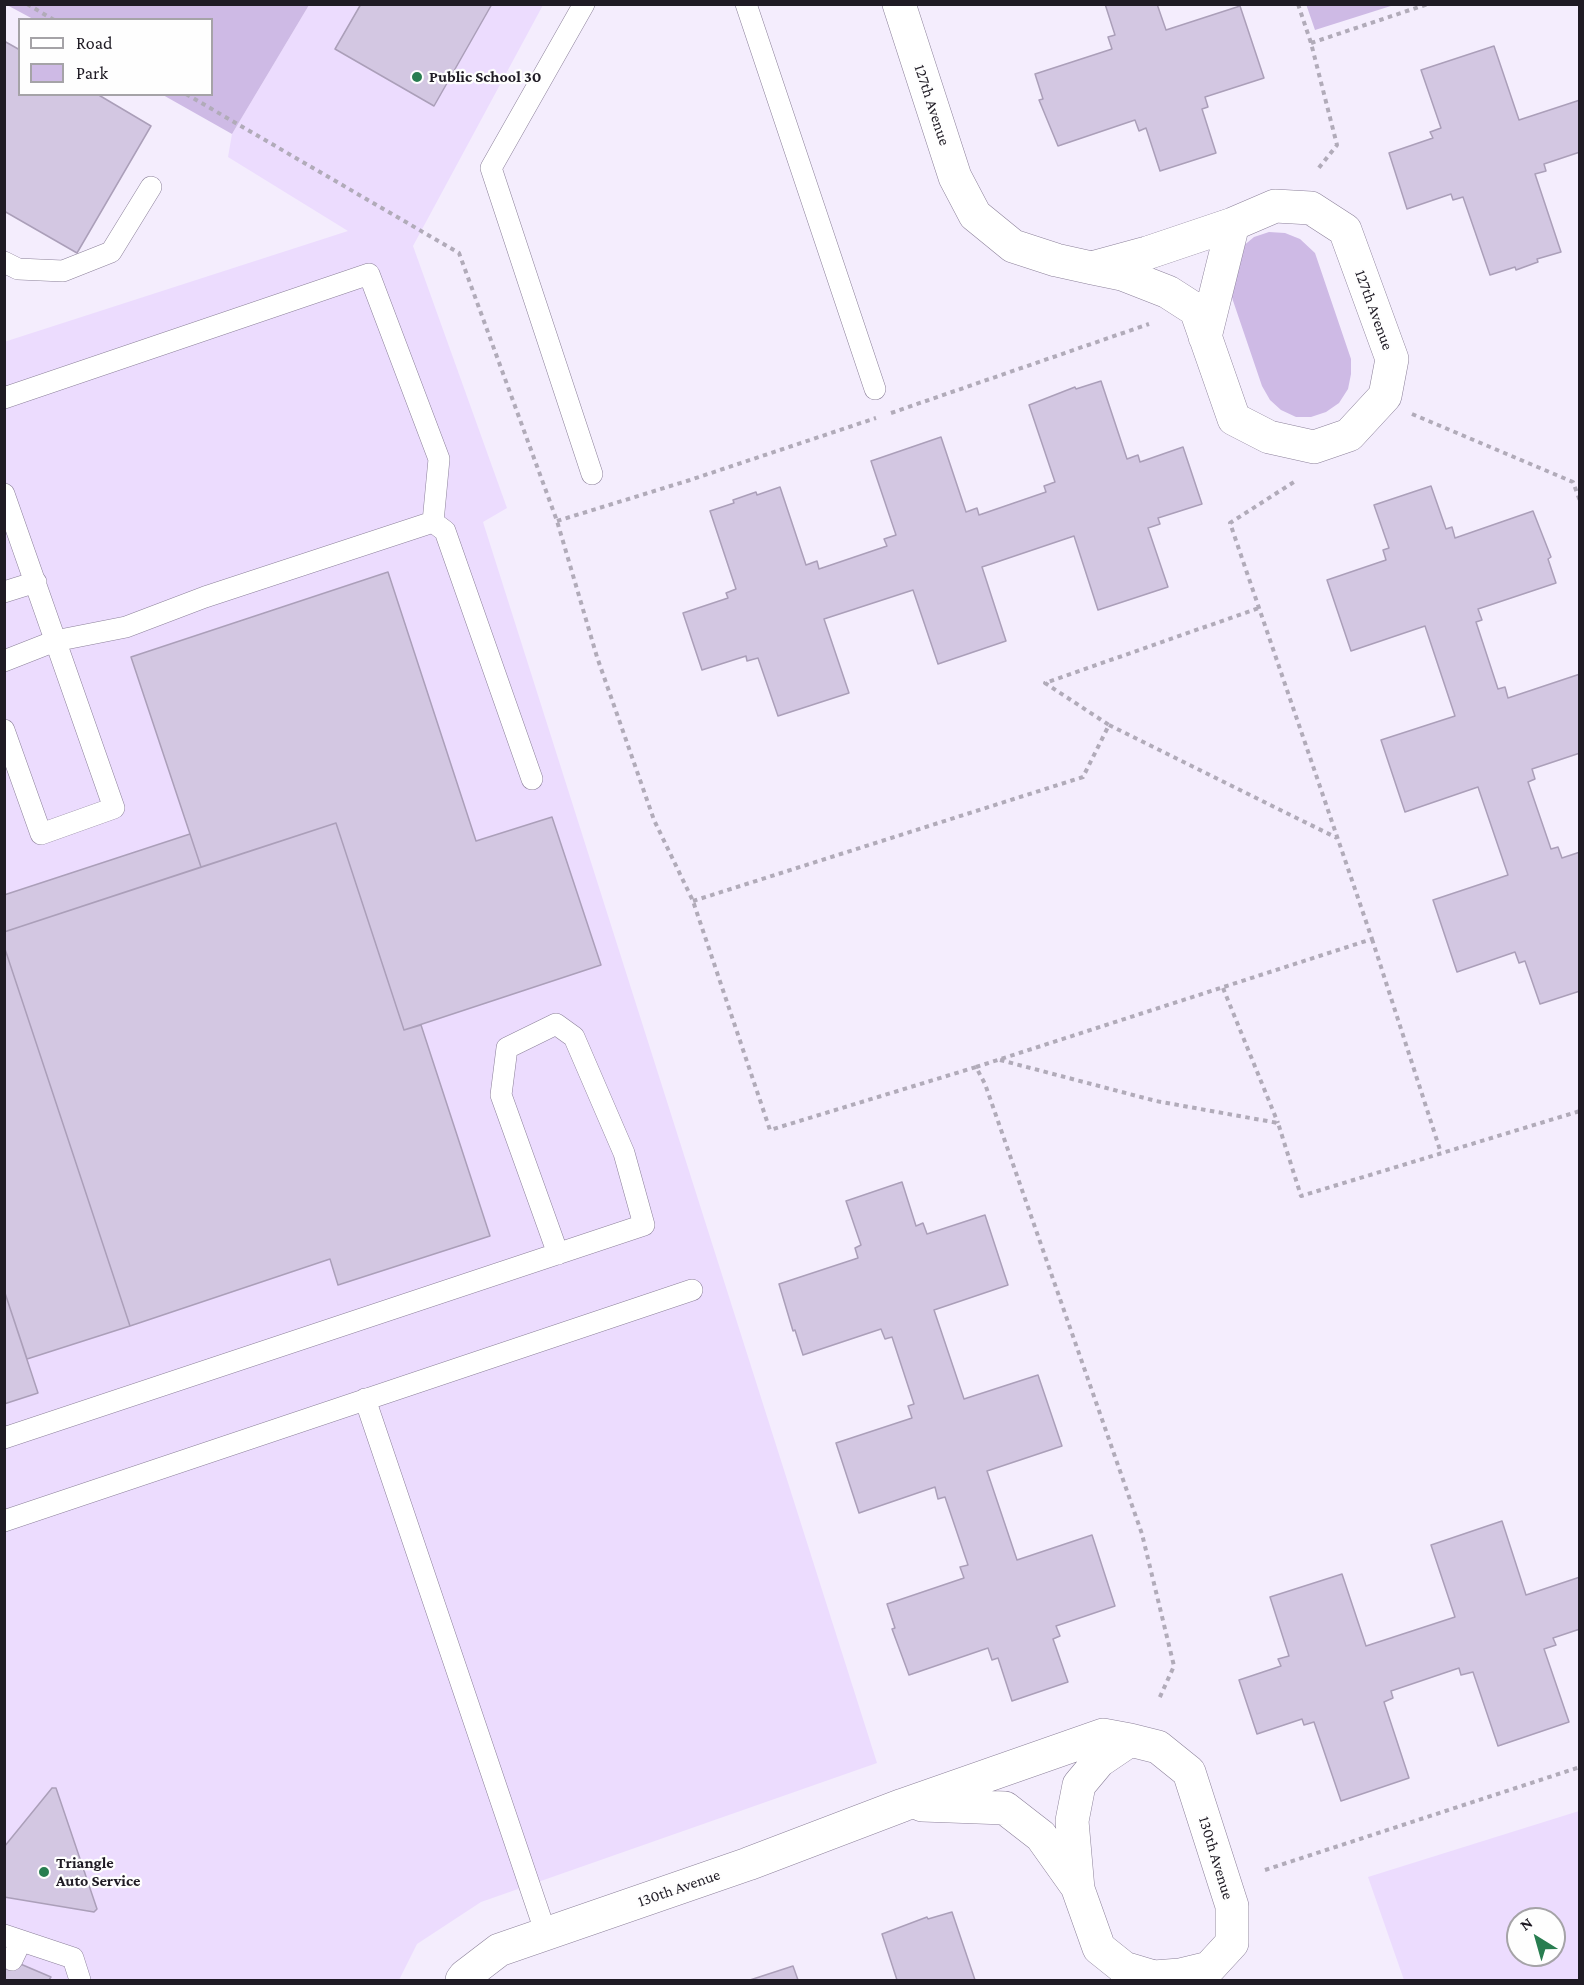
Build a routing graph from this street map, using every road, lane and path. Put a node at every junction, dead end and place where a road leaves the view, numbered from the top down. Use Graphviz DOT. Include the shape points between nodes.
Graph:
graph roads {
  1 [pos="27,4"];
  2 [pos="584,4"];
  3 [pos="746,4"];
  4 [pos="899,4"];
  5 [pos="1298,4"];
  6 [pos="1428,4"];
  7 [pos="51,18"];
  8 [pos="1311,43"];
  9 [pos="189,96"];
  10 [pos="1318,169"];
  11 [pos="151,187"];
  12 [pos="1233,224"];
  13 [pos="4,262"];
  14 [pos="1092,268"];
  15 [pos="1149,324"];
  16 [pos="1205,337"];
  17 [pos="875,390"];
  18 [pos="4,398"];
  19 [pos="1409,413"];
  20 [pos="592,474"];
  21 [pos="1297,480"];
  22 [pos="1580,480"];
  23 [pos="1573,482"];
  24 [pos="4,495"];
  25 [pos="1580,501"];
  26 [pos="556,521"];
  27 [pos="433,522"];
  28 [pos="36,582"];
  29 [pos="4,592"];
  30 [pos="1259,608"];
  31 [pos="55,641"];
  32 [pos="4,661"];
  33 [pos="1109,725"];
  34 [pos="4,730"];
  35 [pos="532,779"];
  36 [pos="1338,838"];
  37 [pos="693,901"];
  38 [pos="1372,939"];
  39 [pos="1223,987"];
  40 [pos="1000,1060"];
  41 [pos="976,1067"];
  42 [pos="1580,1111"];
  43 [pos="1278,1123"];
  44 [pos="1441,1153"];
  45 [pos="558,1254"];
  46 [pos="692,1290"];
  47 [pos="365,1400"];
  48 [pos="4,1438"];
  49 [pos="4,1521"];
  50 [pos="1159,1699"];
  51 [pos="1130,1740"];
  52 [pos="1580,1767"];
  53 [pos="903,1805"];
  54 [pos="1265,1870"];
  55 [pos="1078,1888"];
  56 [pos="546,1934"];
  57 [pos="13,1938"];
  58 [pos="12,1960"];
  59 [pos="80,1980"];
  60 [pos="462,1980"];
  1 -- 7 [label="path"];
  2 -- 20 [label="lane" via="491,168"];
  3 -- 17 [label="lane"];
  4 -- 14 [label="street, 127th Avenue" via="955,177 975,215 1012,246"];
  5 -- 8 [label="path"];
  6 -- 8 [label="path"];
  8 -- 10 [label="path" via="1337,145"];
  9 -- 26 [label="path" via="459,253"];
  11 -- 13 [label="lane" via="111,252 63,271 18,268"];
  12 -- 14 [label="street, 127th Avenue"];
  12 -- 16 [label="street"];
  12 -- 16 [label="street, 127th Avenue" via="1275,206 1311,208 1345,230 1392,359 1385,396 1349,435 1314,447 1269,437 1234,418"];
  14 -- 16 [label="street, 127th Avenue" via="1122,274 1168,292 1196,310"];
  15 -- 26 [label="path" via="786,448"];
  18 -- 27 [label="lane" via="369,274 439,459"];
  19 -- 23 [label="path"];
  21 -- 30 [label="path" via="1230,523"];
  22 -- 23 [label="path"];
  23 -- 25 [label="path"];
  24 -- 28 [label="lane"];
  26 -- 37 [label="path" via="597,657 654,820"];
  27 -- 31 [label="lane" via="126,627"];
  27 -- 35 [label="lane" via="445,531"];
  28 -- 29 [label="lane"];
  28 -- 31 [label="lane"];
  30 -- 33 [label="path" via="1045,683"];
  30 -- 36 [label="path"];
  31 -- 32 [label="lane"];
  31 -- 34 [label="lane" via="114,808 41,834"];
  33 -- 36 [label="path"];
  33 -- 37 [label="path" via="1083,777"];
  36 -- 38 [label="path"];
  37 -- 41 [label="path" via="770,1130"];
  38 -- 39 [label="path"];
  38 -- 44 [label="path"];
  39 -- 40 [label="path"];
  39 -- 43 [label="path"];
  40 -- 41 [label="path"];
  40 -- 43 [label="path" via="1156,1101"];
  41 -- 50 [label="path" via="1142,1534 1174,1666"];
  42 -- 44 [label="path"];
  43 -- 44 [label="path" via="1301,1196"];
  45 -- 45 [label="lane" via="644,1225 624,1153 574,1037 556,1024 507,1048 501,1095"];
  45 -- 48 [label="lane"];
  46 -- 47 [label="lane"];
  47 -- 49 [label="lane"];
  47 -- 56 [label="lane"];
  51 -- 53 [label="street, 130th Avenue" via="1103,1735"];
  51 -- 55 [label="street, 130th Avenue" via="1099,1761 1079,1785 1072,1821"];
  51 -- 55 [label="street, 130th Avenue" via="1158,1747 1189,1772 1232,1906 1232,1943 1209,1968 1180,1976 1154,1977 1124,1968 1099,1948"];
  52 -- 54 [label="path"];
  53 -- 55 [label="street, 130th Avenue" via="1005,1808 1041,1836"];
  53 -- 56 [label="street, 130th Avenue"];
  56 -- 60 [label="street, 130th Avenue" via="499,1950"];
  57 -- 58 [label="lane"];
  57 -- 59 [label="lane" via="73,1958"];
}
